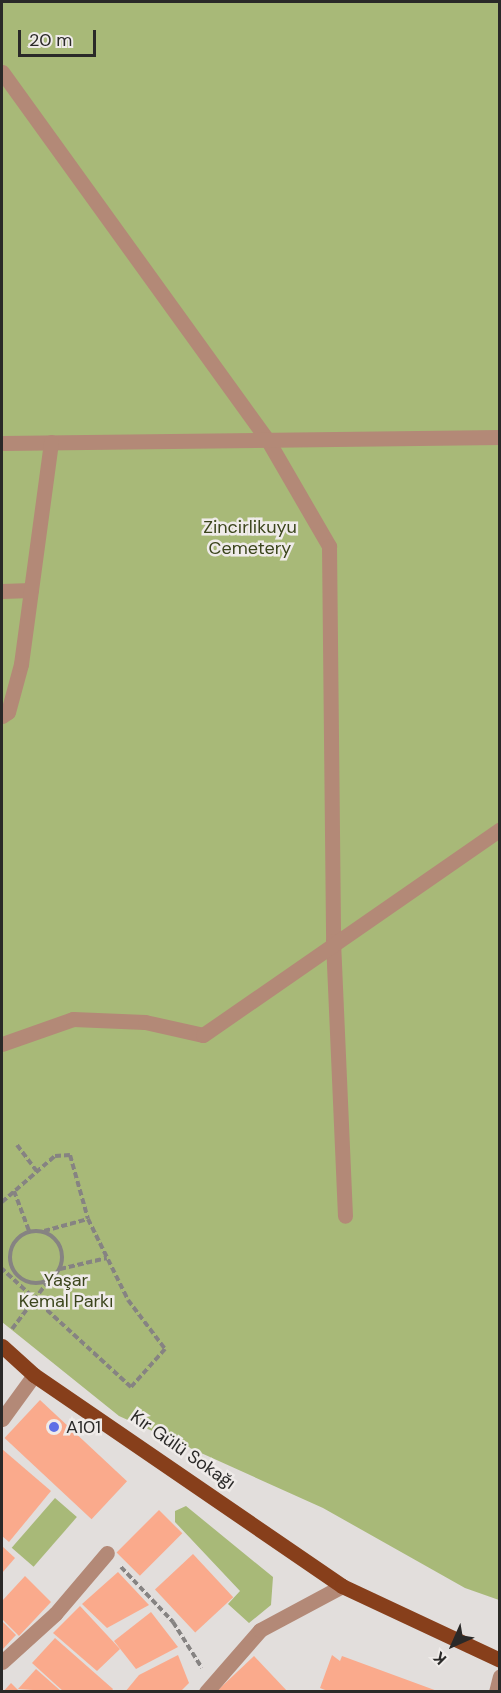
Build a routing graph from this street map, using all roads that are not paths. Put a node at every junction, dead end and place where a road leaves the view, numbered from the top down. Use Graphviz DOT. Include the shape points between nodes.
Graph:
graph roads {
  1 [pos="2,72"];
  2 [pos="500,437"];
  3 [pos="267,439"];
  4 [pos="51,442"];
  5 [pos="2,443"];
  6 [pos="31,590"];
  7 [pos="2,591"];
  8 [pos="2,716"];
  9 [pos="500,829"];
  10 [pos="333,941"];
  11 [pos="2,1044"];
  12 [pos="345,1216"];
  13 [pos="4,1341"];
  14 [pos="34,1375"];
  15 [pos="2,1418"];
  16 [pos="107,1553"];
  17 [pos="342,1586"];
  18 [pos="500,1660"];
  19 [pos="2,1662"];
  20 [pos="500,1676"];
  21 [pos="206,1692"];
  22 [pos="496,1692"];
  1 -- 3 [label="street"];
  2 -- 3 [label="street"];
  3 -- 4 [label="street"];
  3 -- 10 [label="street" via="329,546"];
  4 -- 5 [label="street"];
  4 -- 6 [label="street"];
  6 -- 7 [label="street"];
  6 -- 8 [label="street" via="21,664 8,712"];
  9 -- 10 [label="street"];
  10 -- 11 [label="street" via="203,1035 145,1022 73,1019"];
  10 -- 12 [label="street"];
  13 -- 14 [label="main road, Kır Gülü Sokağı"];
  14 -- 15 [label="street"];
  14 -- 17 [label="main road, Kır Gülü Sokağı"];
  16 -- 19 [label="street" via="55,1614"];
  17 -- 18 [label="main road, Kır Gülü Sokağı"];
  17 -- 21 [label="street" via="260,1630"];
  20 -- 22 [label="street"];
}
